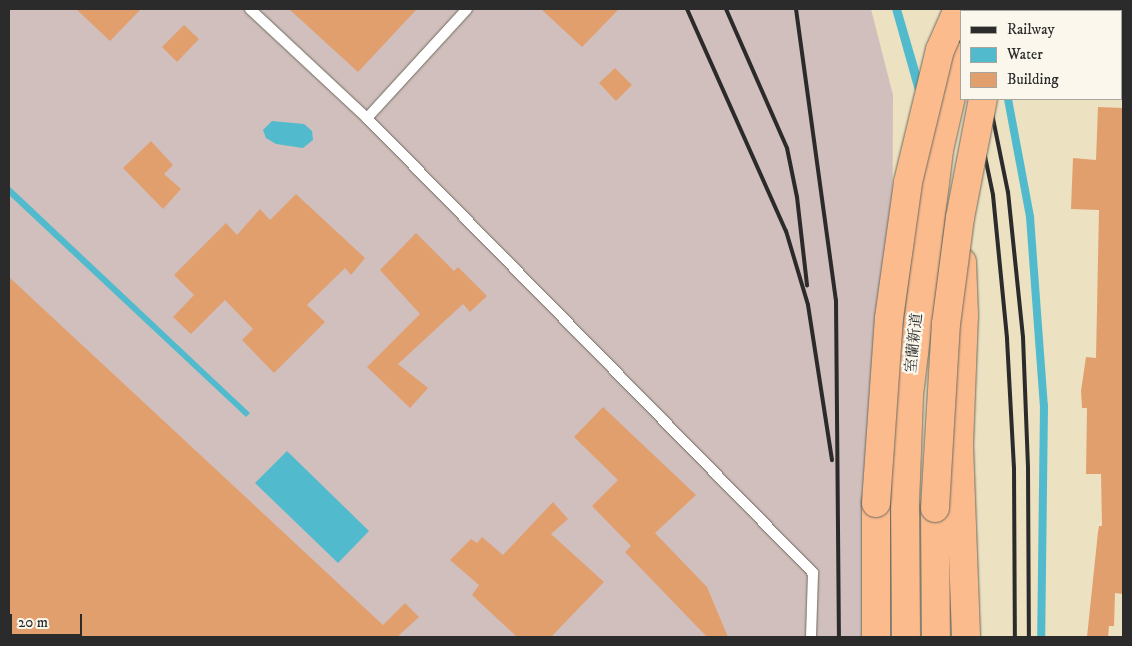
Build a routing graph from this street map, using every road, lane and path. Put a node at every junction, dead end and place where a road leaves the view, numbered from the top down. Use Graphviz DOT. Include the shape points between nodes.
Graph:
graph roads {
  1 [pos="250,9"];
  2 [pos="466,9"];
  3 [pos="958,9"];
  4 [pos="960,57"];
  5 [pos="983,100"];
  6 [pos="367,118"];
  7 [pos="960,218"];
  8 [pos="811,637"];
  9 [pos="876,637"];
  10 [pos="906,637"];
  11 [pos="936,637"];
  12 [pos="966,637"];
  1 -- 6 [label="lane"];
  2 -- 6 [label="lane"];
  3 -- 9 [label="highway, bridge" via="940,50 908,182 889,318 876,503"];
  4 -- 10 [label="highway, 室蘭新道" via="939,150 909,395 905,506"];
  5 -- 7 [label="highway, 室蘭新道, bridge"];
  6 -- 8 [label="lane" via="813,573"];
  7 -- 11 [label="highway, 室蘭新道, bridge" via="946,324 935,508"];
  7 -- 12 [label="highway" via="964,315 960,445"];
}
